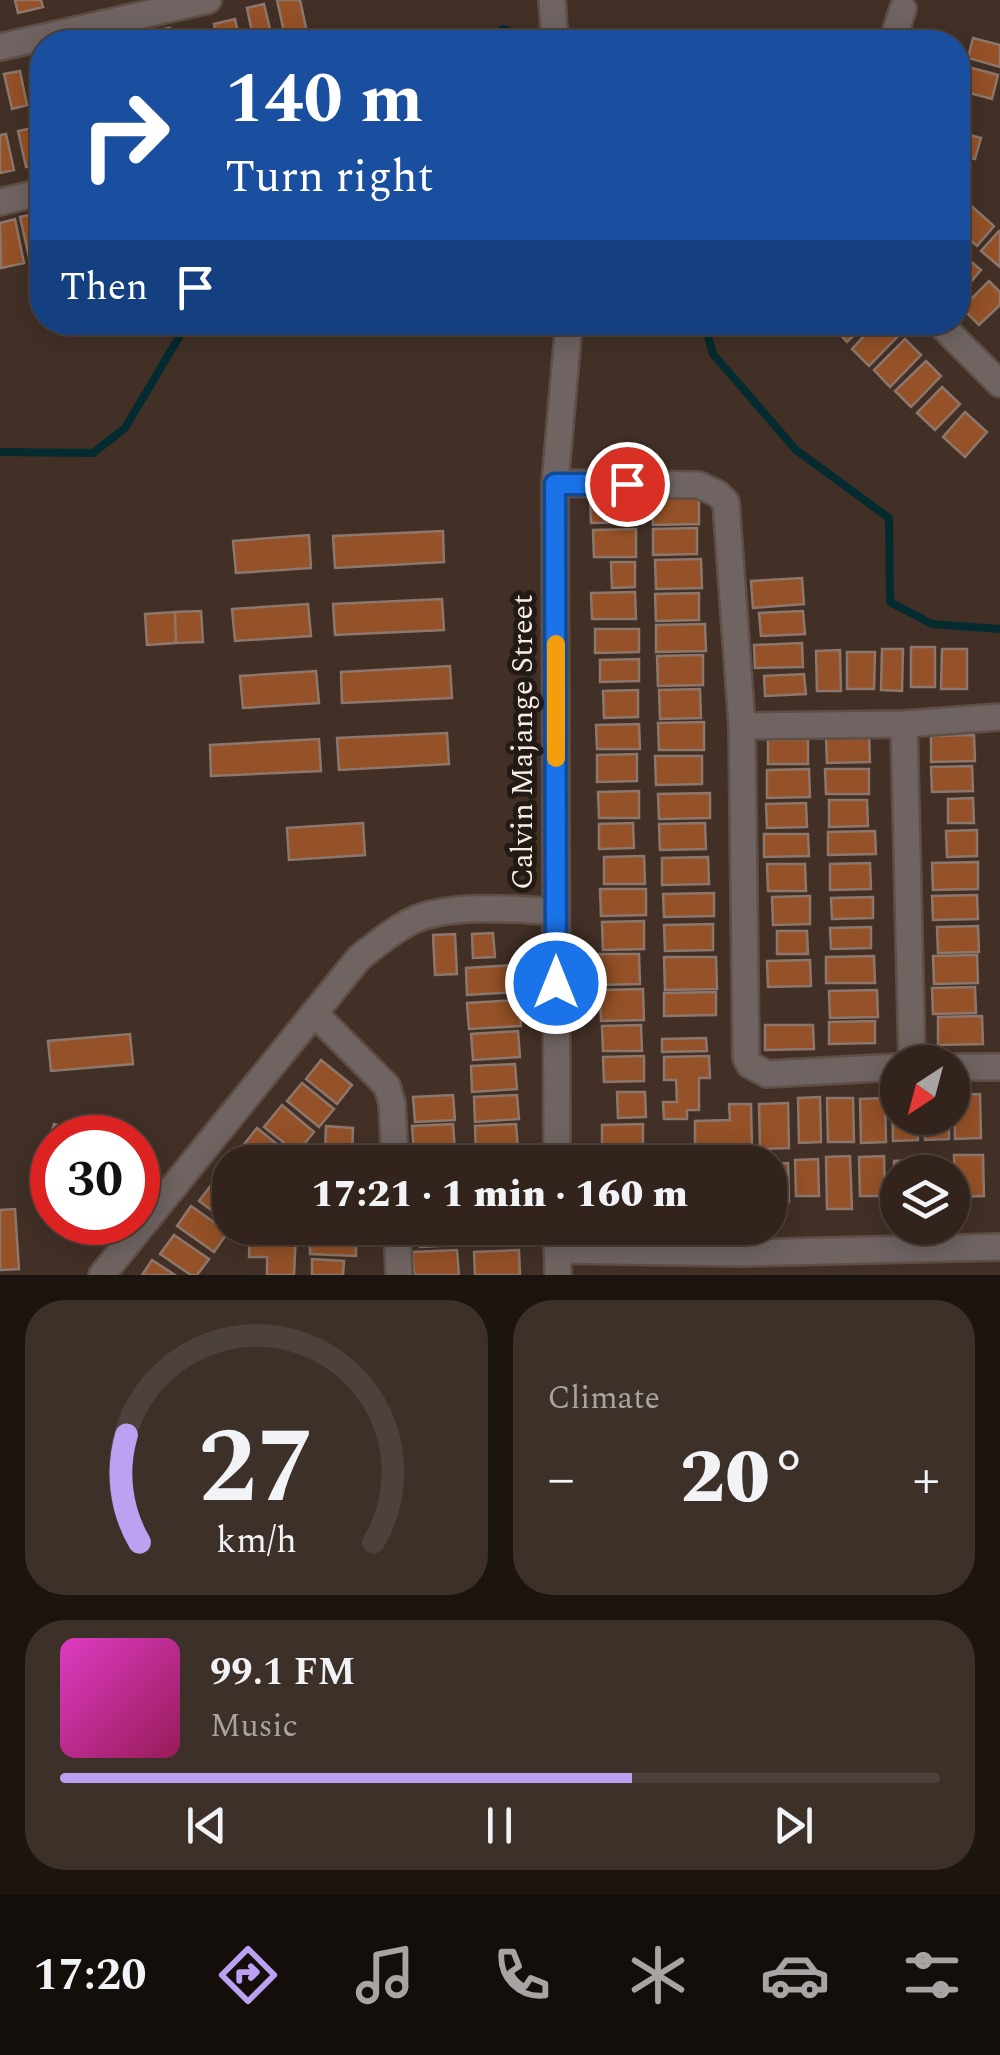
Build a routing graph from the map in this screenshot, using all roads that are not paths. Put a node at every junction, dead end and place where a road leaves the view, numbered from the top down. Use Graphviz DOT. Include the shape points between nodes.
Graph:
graph roads {
  1 [pos="208,0"];
  2 [pos="552,0"];
  3 [pos="904,9"];
  4 [pos="113,30"];
  5 [pos="554,30"];
  6 [pos="896,30"];
  7 [pos="30,44"];
  8 [pos="0,48"];
  9 [pos="30,195"];
  10 [pos="0,202"];
  11 [pos="568,335"];
  12 [pos="951,335"];
  13 [pos="1000,384"];
  14 [pos="555,484"];
  15 [pos="1000,717"];
  16 [pos="904,724"];
  17 [pos="742,726"];
  18 [pos="556,911"];
  19 [pos="314,1012"];
  20 [pos="912,1045"];
  21 [pos="970,1067"];
  22 [pos="880,1068"];
  23 [pos="1000,1068"];
  24 [pos="394,1145"];
  25 [pos="557,1145"];
  26 [pos="398,1245"];
  27 [pos="1000,1247"];
  28 [pos="557,1251"];
  29 [pos="885,1262"];
  30 [pos="741,1264"];
  31 [pos="102,1275"];
  32 [pos="399,1275"];
  1 -- 4 [label="street"];
  2 -- 5 [label="street"];
  3 -- 6 [label="street"];
  7 -- 8 [label="street"];
  9 -- 10 [label="street"];
  11 -- 14 [label="street, Calvin Majange Street"];
  12 -- 13 [label="street"];
  14 -- 17 [label="street" via="699,485 726,502"];
  14 -- 18 [label="street, Calvin Majange Street"];
  15 -- 16 [label="street"];
  16 -- 17 [label="street"];
  16 -- 20 [label="street"];
  17 -- 22 [label="street" via="746,1058 767,1074"];
  18 -- 19 [label="street" via="423,916 359,958"];
  18 -- 25 [label="street, Calvin Majange Street"];
  19 -- 24 [label="street" via="387,1086"];
  19 -- 31 [label="street"];
  21 -- 23 [label="street"];
  26 -- 32 [label="street"];
  27 -- 29 [label="street"];
  28 -- 30 [label="street"];
  29 -- 30 [label="street"];
}
